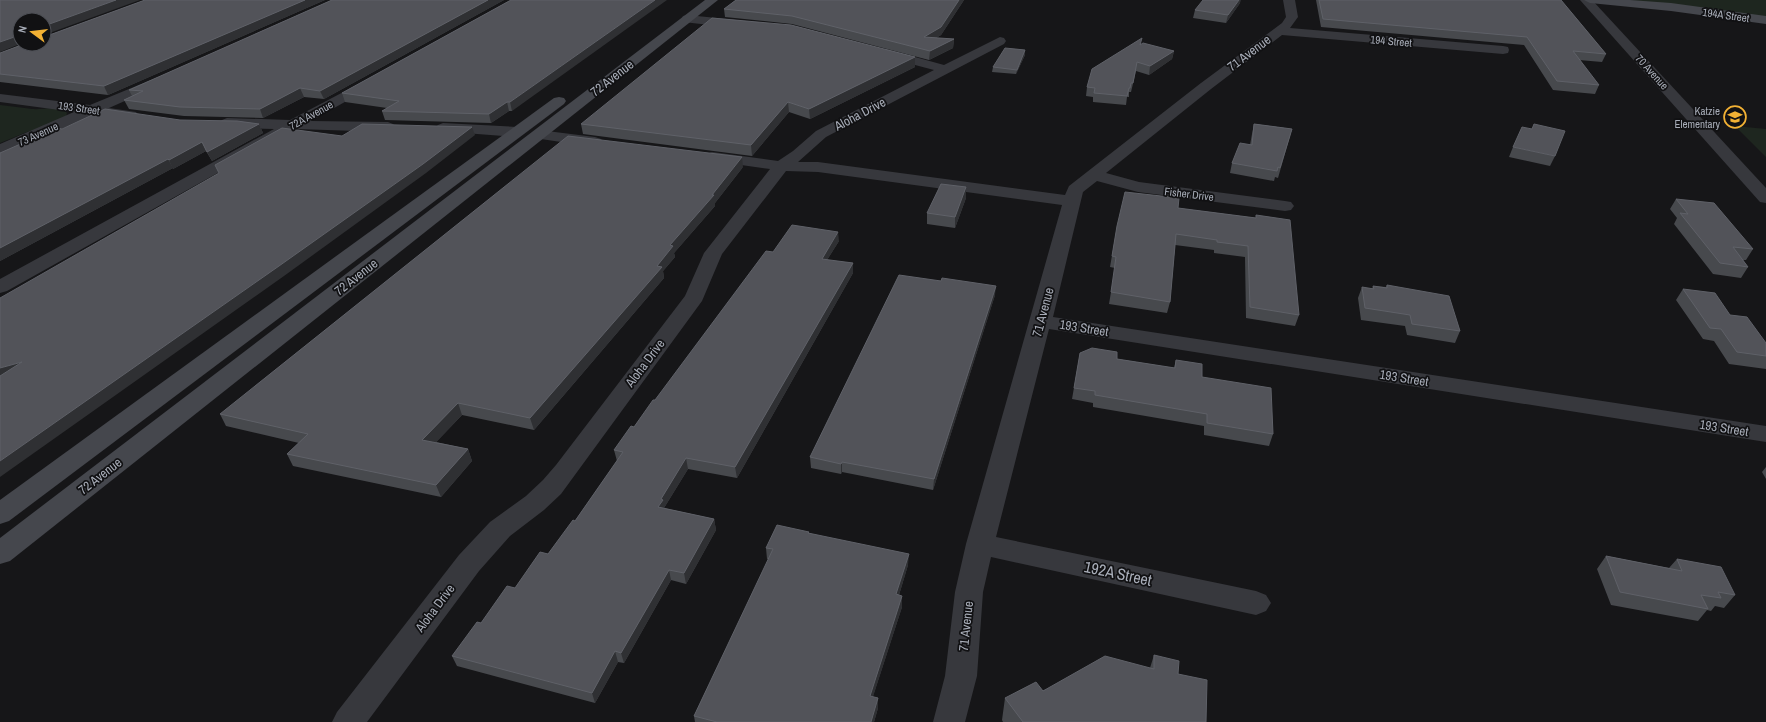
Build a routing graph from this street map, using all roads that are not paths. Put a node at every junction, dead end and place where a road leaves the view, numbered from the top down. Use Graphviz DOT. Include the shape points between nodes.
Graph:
graph roads {
  1 [pos="695,0"];
  2 [pos="712,0"];
  3 [pos="1289,0"];
  4 [pos="1586,0"];
  5 [pos="1590,0"];
  6 [pos="687,19"];
  7 [pos="1766,20"];
  8 [pos="749,25"];
  9 [pos="1279,31"];
  10 [pos="1000,41"];
  11 [pos="872,50"];
  12 [pos="1503,50"];
  13 [pos="621,55"];
  14 [pos="608,64"];
  15 [pos="945,70"];
  16 [pos="171,76"];
  17 [pos="380,76"];
  18 [pos="571,92"];
  19 [pos="0,98"];
  20 [pos="93,110"];
  21 [pos="142,116"];
  22 [pos="215,123"];
  23 [pos="293,125"];
  24 [pos="405,127"];
  25 [pos="428,127"];
  26 [pos="517,132"];
  27 [pos="539,135"];
  28 [pos="609,144"];
  29 [pos="0,150"];
  30 [pos="695,155"];
  31 [pos="781,166"];
  32 [pos="1094,175"];
  33 [pos="1766,198"];
  34 [pos="1072,201"];
  35 [pos="1285,206"];
  36 [pos="374,262"];
  37 [pos="0,287"];
  38 [pos="1041,321"];
  39 [pos="1766,434"];
  40 [pos="0,514"];
  41 [pos="980,544"];
  42 [pos="0,554"];
  43 [pos="1256,603"];
  44 [pos="348,722"];
  45 [pos="949,722"];
  1 -- 13 [label="main road, 72 Avenue"];
  2 -- 6 [label="main road, 72 Avenue"];
  3 -- 9 [label="street, 71 Avenue" via="1291,21"];
  4 -- 33 [label="street, 70 Avenue"];
  5 -- 7 [label="main road, 194A Street" via="1671,7"];
  6 -- 8 [label="street"];
  6 -- 27 [label="main road, 72 Avenue"];
  9 -- 12 [label="street, 194 Street"];
  9 -- 32 [label="street, 71 Avenue"];
  10 -- 15 [label="street, Aloha Drive"];
  11 -- 15 [label="street"];
  13 -- 14 [label="main road, 72 Avenue"];
  13 -- 27 [label="main road" via="612,70 538,126"];
  15 -- 31 [label="street, Aloha Drive" via="822,134"];
  16 -- 20 [label="street, 73 Avenue"];
  17 -- 23 [label="street, 72A Avenue"];
  18 -- 26 [label="main road, 72 Avenue"];
  19 -- 20 [label="street, 193 Street"];
  20 -- 21 [label="street, 193 Street"];
  20 -- 29 [label="street, 73 Avenue"];
  22 -- 23 [label="street"];
  23 -- 24 [label="street"];
  23 -- 37 [label="street, 72A Avenue"];
  25 -- 26 [label="street"];
  26 -- 36 [label="main road" via="519,140 409,225"];
  26 -- 40 [label="main road, 72 Avenue"];
  27 -- 28 [label="street"];
  27 -- 36 [label="main road, 72 Avenue"];
  30 -- 31 [label="street"];
  31 -- 34 [label="street" via="818,167"];
  31 -- 44 [label="street, Aloha Drive" via="713,253 695,297 565,471 535,503 500,529 469,563"];
  32 -- 34 [label="street, 71 Avenue" via="1075,190"];
  32 -- 35 [label="street, Fisher Drive" via="1138,187"];
  34 -- 38 [label="street, 71 Avenue"];
  36 -- 42 [label="main road, 72 Avenue"];
  38 -- 39 [label="street, 193 Street"];
  38 -- 41 [label="street, 71 Avenue"];
  41 -- 43 [label="street, 192A Street"];
  41 -- 45 [label="street, 71 Avenue" via="969,592 961,676"];
}
